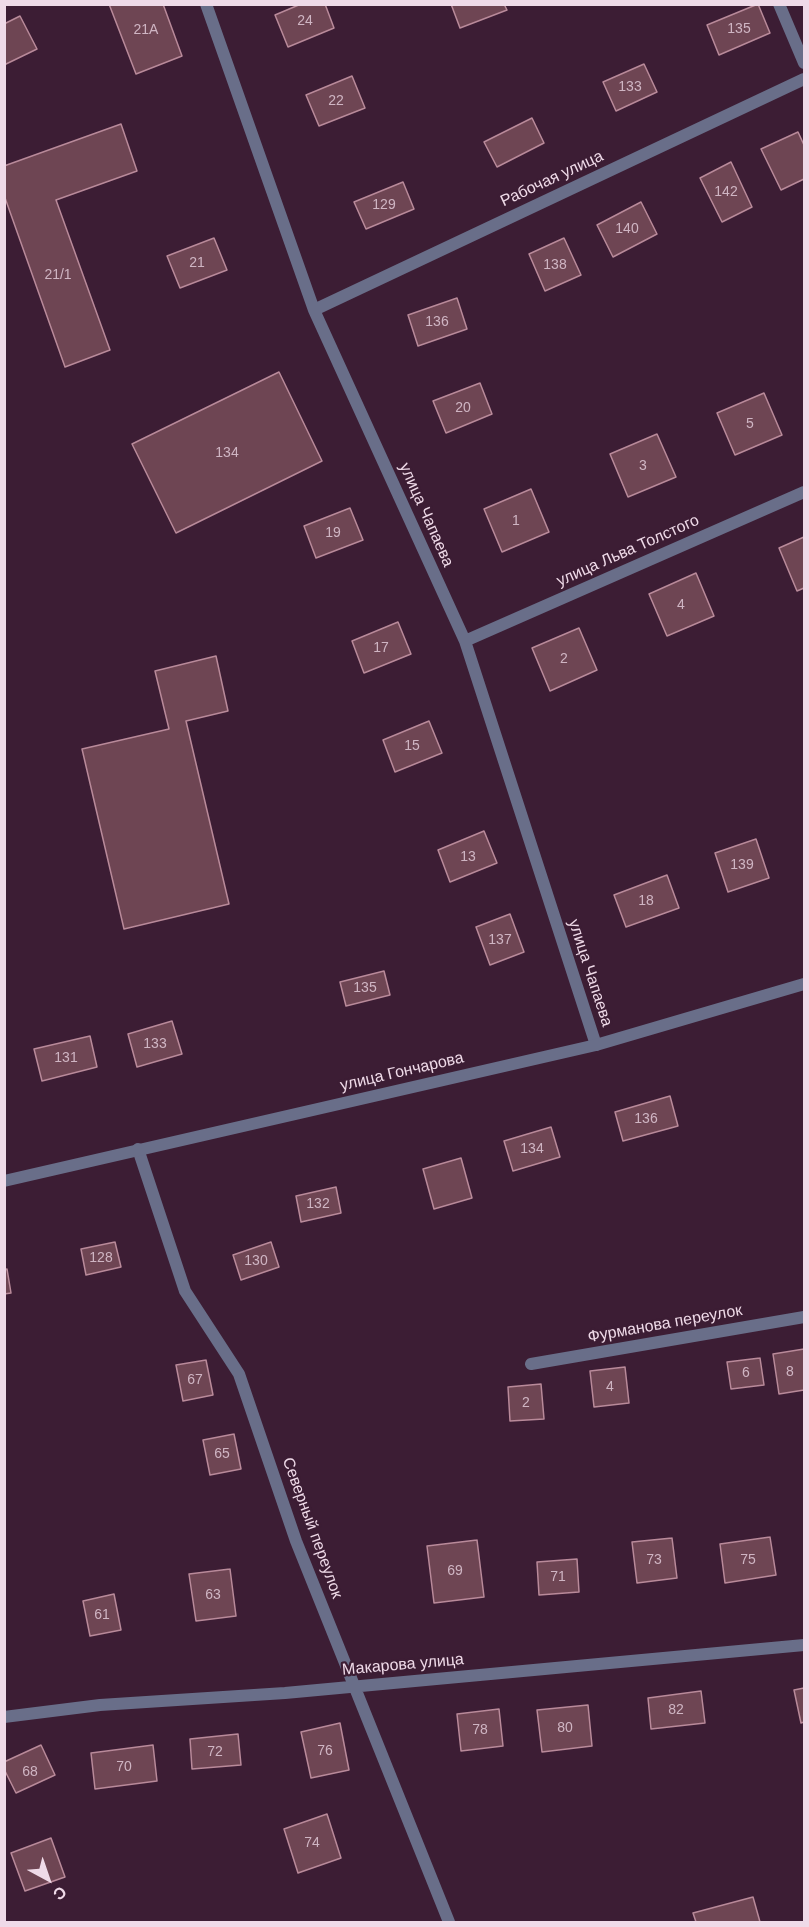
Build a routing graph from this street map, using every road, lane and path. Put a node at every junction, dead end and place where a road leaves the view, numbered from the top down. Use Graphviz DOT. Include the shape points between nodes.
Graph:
graph roads {
  1 [pos="206,4"];
  2 [pos="779,4"];
  3 [pos="804,63"];
  4 [pos="804,79"];
  5 [pos="314,310"];
  6 [pos="804,492"];
  7 [pos="465,641"];
  8 [pos="804,984"];
  9 [pos="596,1046"];
  10 [pos="138,1149"];
  11 [pos="4,1181"];
  12 [pos="804,1317"];
  13 [pos="531,1364"];
  14 [pos="804,1645"];
  15 [pos="355,1686"];
  16 [pos="4,1717"];
  17 [pos="448,1923"];
  1 -- 5 [label="street, улица Чапаева"];
  2 -- 3 [label="street"];
  4 -- 5 [label="street, Рабочая улица"];
  5 -- 7 [label="street, улица Чапаева"];
  6 -- 7 [label="street, улица Льва Толстого"];
  7 -- 9 [label="street, улица Чапаева"];
  8 -- 9 [label="street, улица Гончарова"];
  9 -- 10 [label="street, улица Гончарова"];
  10 -- 11 [label="street, улица Гончарова"];
  10 -- 15 [label="street, Северный переулок" via="185,1291 239,1374 297,1541"];
  12 -- 13 [label="street, Фурманова переулок"];
  14 -- 15 [label="street, Макарова улица"];
  15 -- 16 [label="street, Макарова улица" via="100,1705"];
  15 -- 17 [label="street, Северный переулок"];
}
